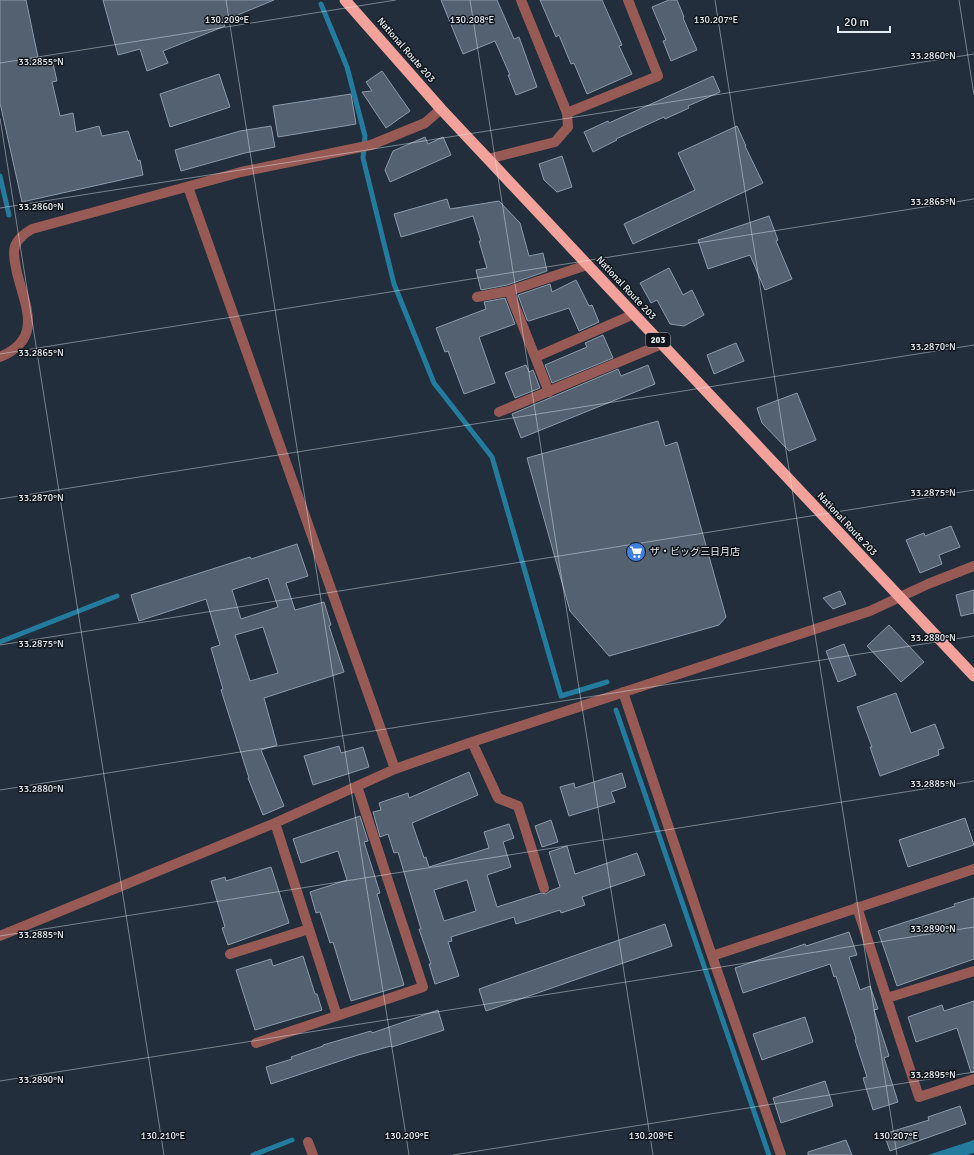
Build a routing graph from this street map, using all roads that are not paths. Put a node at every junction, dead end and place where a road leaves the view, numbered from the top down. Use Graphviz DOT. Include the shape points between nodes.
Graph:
graph roads {
  1 [pos="346,0"];
  2 [pos="521,0"];
  3 [pos="628,0"];
  4 [pos="442,109"];
  5 [pos="567,113"];
  6 [pos="488,159"];
  7 [pos="188,187"];
  8 [pos="587,265"];
  9 [pos="509,292"];
  10 [pos="477,297"];
  11 [pos="634,314"];
  12 [pos="662,344"];
  13 [pos="0,357"];
  14 [pos="536,357"];
  15 [pos="549,392"];
  16 [pos="499,412"];
  17 [pos="974,566"];
  18 [pos="900,597"];
  19 [pos="974,676"];
  20 [pos="623,692"];
  21 [pos="472,742"];
  22 [pos="395,769"];
  23 [pos="357,786"];
  24 [pos="275,824"];
  25 [pos="974,869"];
  26 [pos="544,888"];
  27 [pos="857,907"];
  28 [pos="309,929"];
  29 [pos="0,936"];
  30 [pos="230,954"];
  31 [pos="712,956"];
  32 [pos="974,971"];
  33 [pos="887,998"];
  34 [pos="337,1016"];
  35 [pos="256,1043"];
  36 [pos="974,1079"];
  37 [pos="308,1142"];
  38 [pos="313,1155"];
  39 [pos="781,1155"];
  1 -- 4 [label="highway, National Route 203 / 203"];
  2 -- 5 [label="street"];
  3 -- 5 [label="street" via="658,76"];
  4 -- 6 [label="highway, National Route 203 / 203"];
  4 -- 7 [label="street" via="425,123 371,145 241,172"];
  5 -- 6 [label="street" via="568,127 555,142"];
  6 -- 8 [label="highway, National Route 203 / 203"];
  7 -- 13 [label="street" via="32,229 22,235 15,247 15,263 28,314 28,331 20,345"];
  7 -- 22 [label="street"];
  8 -- 9 [label="street"];
  8 -- 11 [label="highway, National Route 203 / 203"];
  9 -- 10 [label="street"];
  9 -- 14 [label="street"];
  11 -- 12 [label="highway, National Route 203 / 203"];
  11 -- 14 [label="street"];
  12 -- 15 [label="street"];
  12 -- 18 [label="highway, National Route 203 / 203"];
  14 -- 15 [label="street"];
  15 -- 16 [label="street"];
  17 -- 18 [label="street"];
  18 -- 19 [label="highway, National Route 203 / 203"];
  18 -- 20 [label="street" via="870,611"];
  20 -- 21 [label="street"];
  20 -- 31 [label="street"];
  21 -- 22 [label="street"];
  21 -- 26 [label="street" via="498,798 518,806"];
  22 -- 23 [label="street"];
  23 -- 24 [label="street"];
  23 -- 34 [label="street" via="423,987"];
  24 -- 28 [label="street"];
  24 -- 29 [label="street"];
  25 -- 27 [label="street"];
  27 -- 31 [label="street"];
  27 -- 33 [label="street"];
  28 -- 30 [label="street"];
  28 -- 34 [label="street"];
  31 -- 39 [label="street"];
  32 -- 33 [label="street"];
  33 -- 36 [label="street" via="919,1097"];
  34 -- 35 [label="street"];
  37 -- 38 [label="street"];
}
